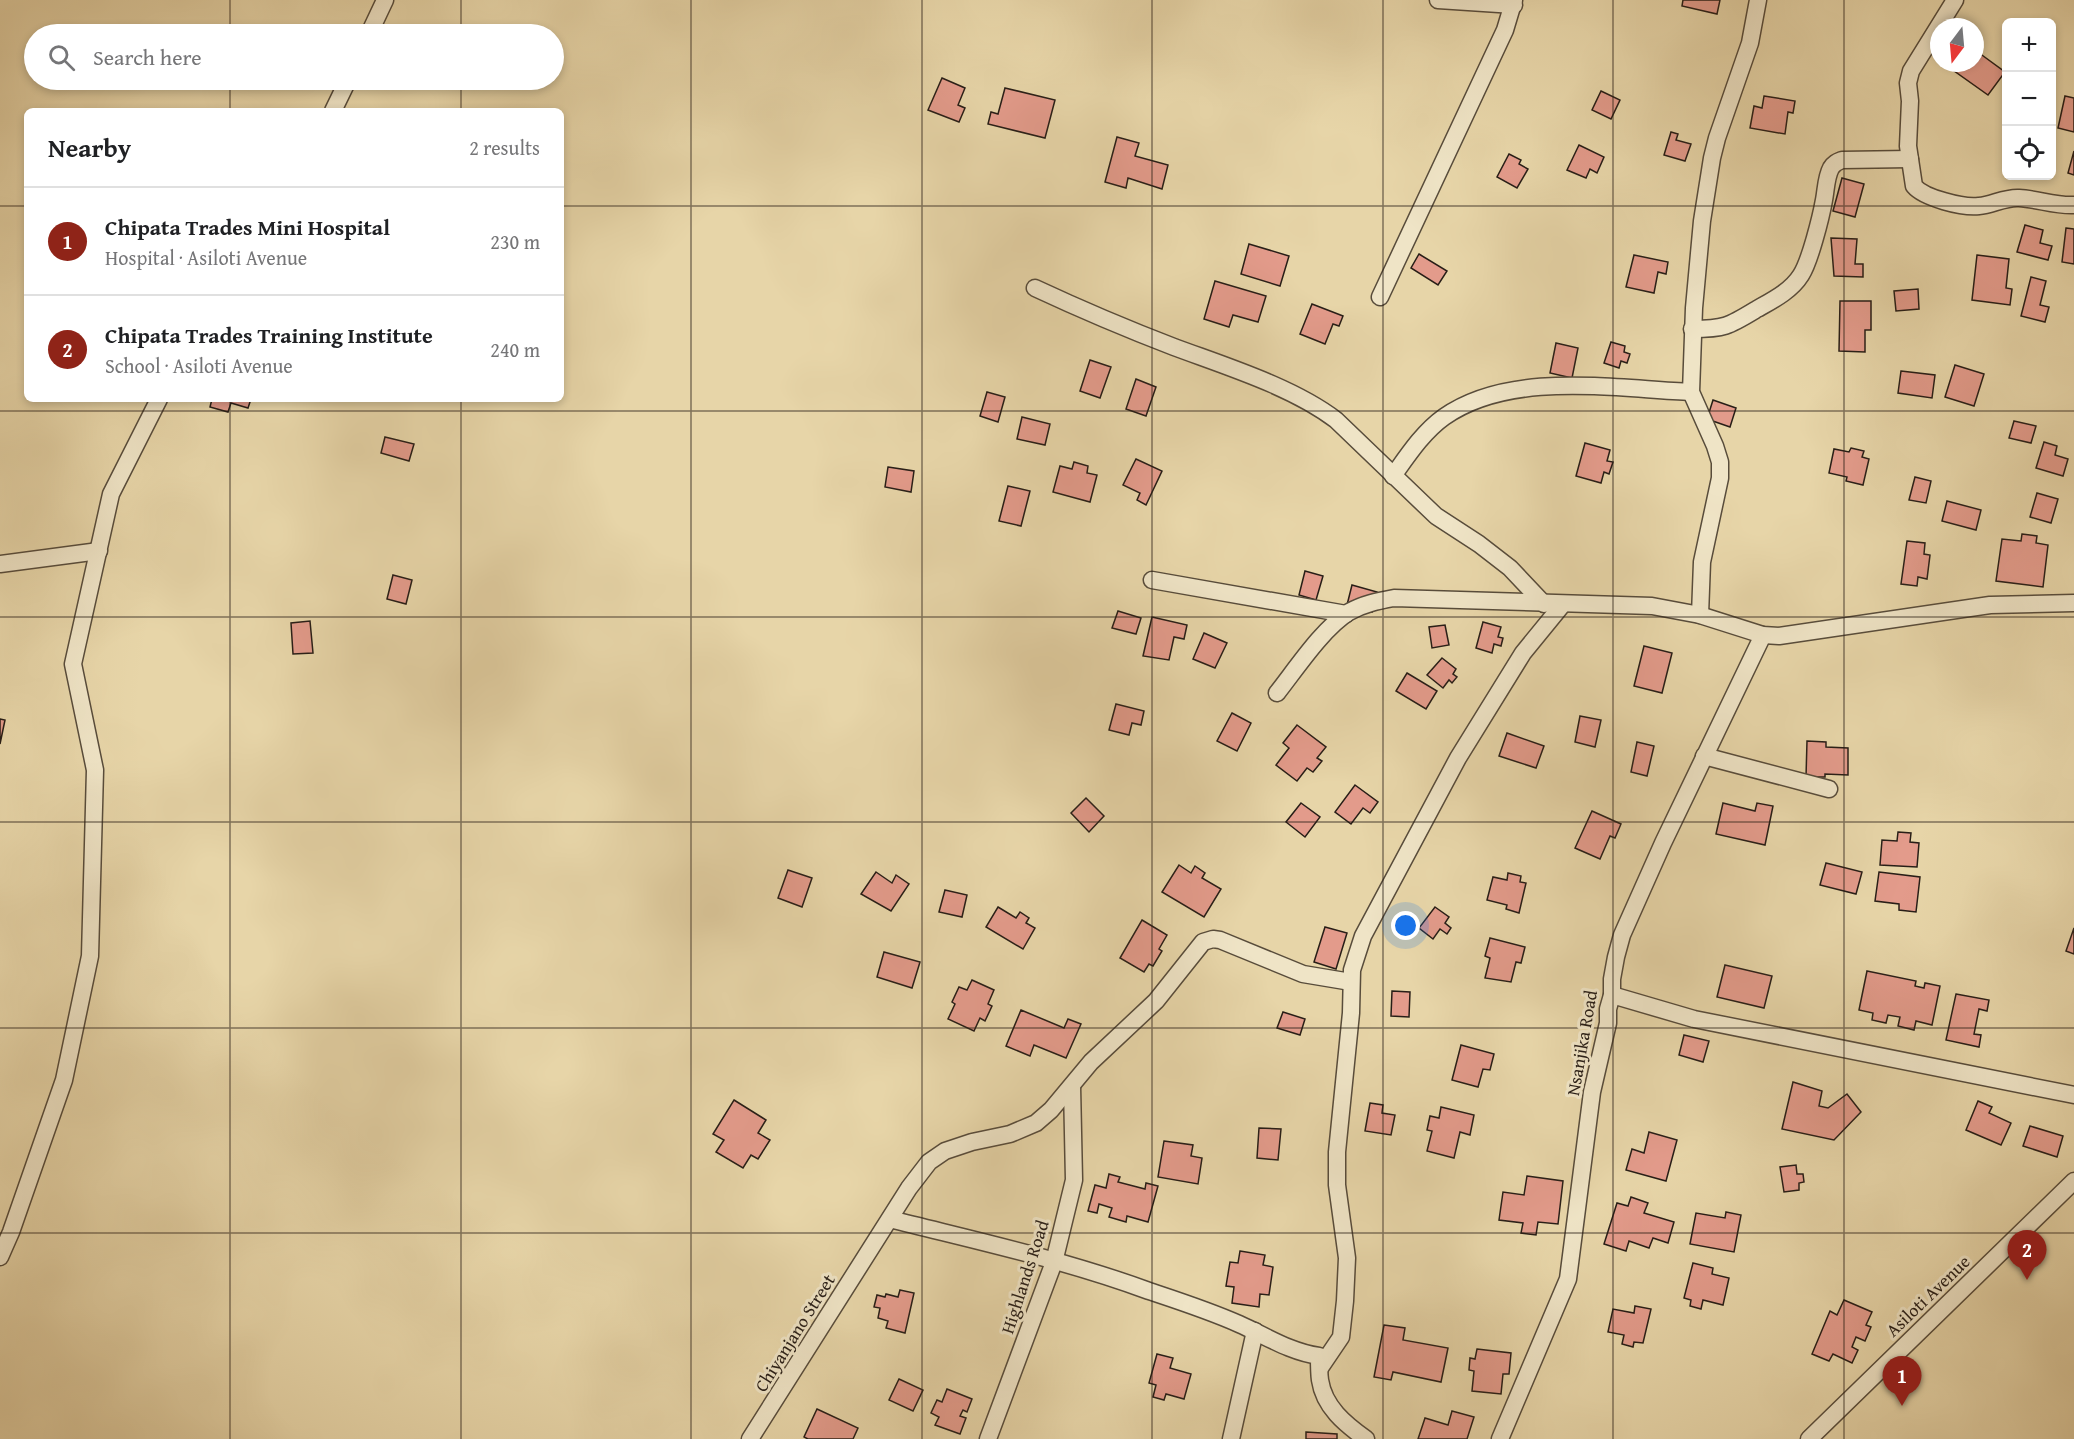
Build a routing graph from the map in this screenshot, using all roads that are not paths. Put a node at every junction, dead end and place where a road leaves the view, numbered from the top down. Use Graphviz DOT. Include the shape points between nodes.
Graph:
graph roads {
  1 [pos="385,0"];
  2 [pos="1438,0"];
  3 [pos="1758,0"];
  4 [pos="1955,0"];
  5 [pos="1514,2"];
  6 [pos="374,24"];
  7 [pos="343,90"];
  8 [pos="334,108"];
  9 [pos="1910,159"];
  10 [pos="2074,205"];
  11 [pos="1035,288"];
  12 [pos="1380,297"];
  13 [pos="1692,328"];
  14 [pos="1691,392"];
  15 [pos="157,402"];
  16 [pos="1393,476"];
  17 [pos="99,551"];
  18 [pos="0,564"];
  19 [pos="1152,580"];
  20 [pos="2074,603"];
  21 [pos="1544,604"];
  22 [pos="1563,604"];
  23 [pos="1346,614"];
  24 [pos="1700,615"];
  25 [pos="1763,634"];
  26 [pos="1277,693"];
  27 [pos="1704,756"];
  28 [pos="1829,789"];
  29 [pos="1351,982"];
  30 [pos="1612,995"];
  31 [pos="1072,1086"];
  32 [pos="2074,1095"];
  33 [pos="2074,1181"];
  34 [pos="890,1219"];
  35 [pos="0,1257"];
  36 [pos="1054,1262"];
  37 [pos="1255,1331"];
  38 [pos="1320,1368"];
  39 [pos="750,1439"];
  40 [pos="988,1439"];
  41 [pos="1231,1439"];
  42 [pos="1366,1439"];
  43 [pos="1500,1439"];
  44 [pos="1809,1439"];
  1 -- 6 [label="street"];
  2 -- 5 [label="street"];
  3 -- 13 [label="street" via="1750,43 1712,158"];
  4 -- 9 [label="street" via="1911,71"];
  5 -- 12 [label="street" via="1505,30"];
  7 -- 8 [label="street"];
  9 -- 10 [label="street" via="1918,191 1955,203 1980,206 2019,198"];
  9 -- 13 [label="street" via="1842,160 1834,164 1829,171 1814,241 1802,274 1794,284 1728,326"];
  11 -- 16 [label="street" via="1305,399 1336,420"];
  13 -- 14 [label="street"];
  14 -- 16 [label="street" via="1564,385 1502,393 1444,417 1415,444"];
  14 -- 24 [label="street" via="1715,446 1720,478 1702,562"];
  15 -- 17 [label="street" via="111,494"];
  16 -- 21 [label="street" via="1436,516 1510,568"];
  17 -- 18 [label="street"];
  17 -- 35 [label="street" via="74,664 95,770 90,956 64,1080"];
  19 -- 23 [label="street"];
  20 -- 25 [label="street" via="1990,605 1798,634"];
  21 -- 22 [label="street"];
  21 -- 23 [label="street" via="1394,598"];
  22 -- 24 [label="street" via="1652,606"];
  22 -- 29 [label="street" via="1523,653 1458,758 1364,936 1354,958"];
  23 -- 26 [label="street" via="1317,642"];
  24 -- 25 [label="street"];
  25 -- 27 [label="street, Nsanjika Road"];
  27 -- 28 [label="street"];
  27 -- 30 [label="street, Nsanjika Road" via="1622,935"];
  29 -- 31 [label="street, Chiyanjano Street" via="1303,974 1229,943 1208,940 1197,948 1156,1001 1107,1046"];
  29 -- 38 [label="street" via="1337,1152 1337,1185 1347,1258 1345,1301 1341,1337"];
  30 -- 32 [label="street" via="1694,1019"];
  30 -- 43 [label="street, Nsanjika Road" via="1592,1092 1568,1279"];
  31 -- 34 [label="street, Chiyanjano Street" via="1036,1124 938,1156 920,1173"];
  31 -- 36 [label="street, Highlands Road" via="1074,1180"];
  33 -- 44 [label="street, Asiloti Avenue"];
  34 -- 36 [label="street"];
  34 -- 39 [label="street, Chiyanjano Street"];
  36 -- 37 [label="street" via="1147,1290"];
  36 -- 40 [label="street, Highlands Road"];
  37 -- 38 [label="street" via="1289,1349 1319,1356"];
  37 -- 41 [label="street"];
  38 -- 42 [label="street" via="1328,1404"];
}
